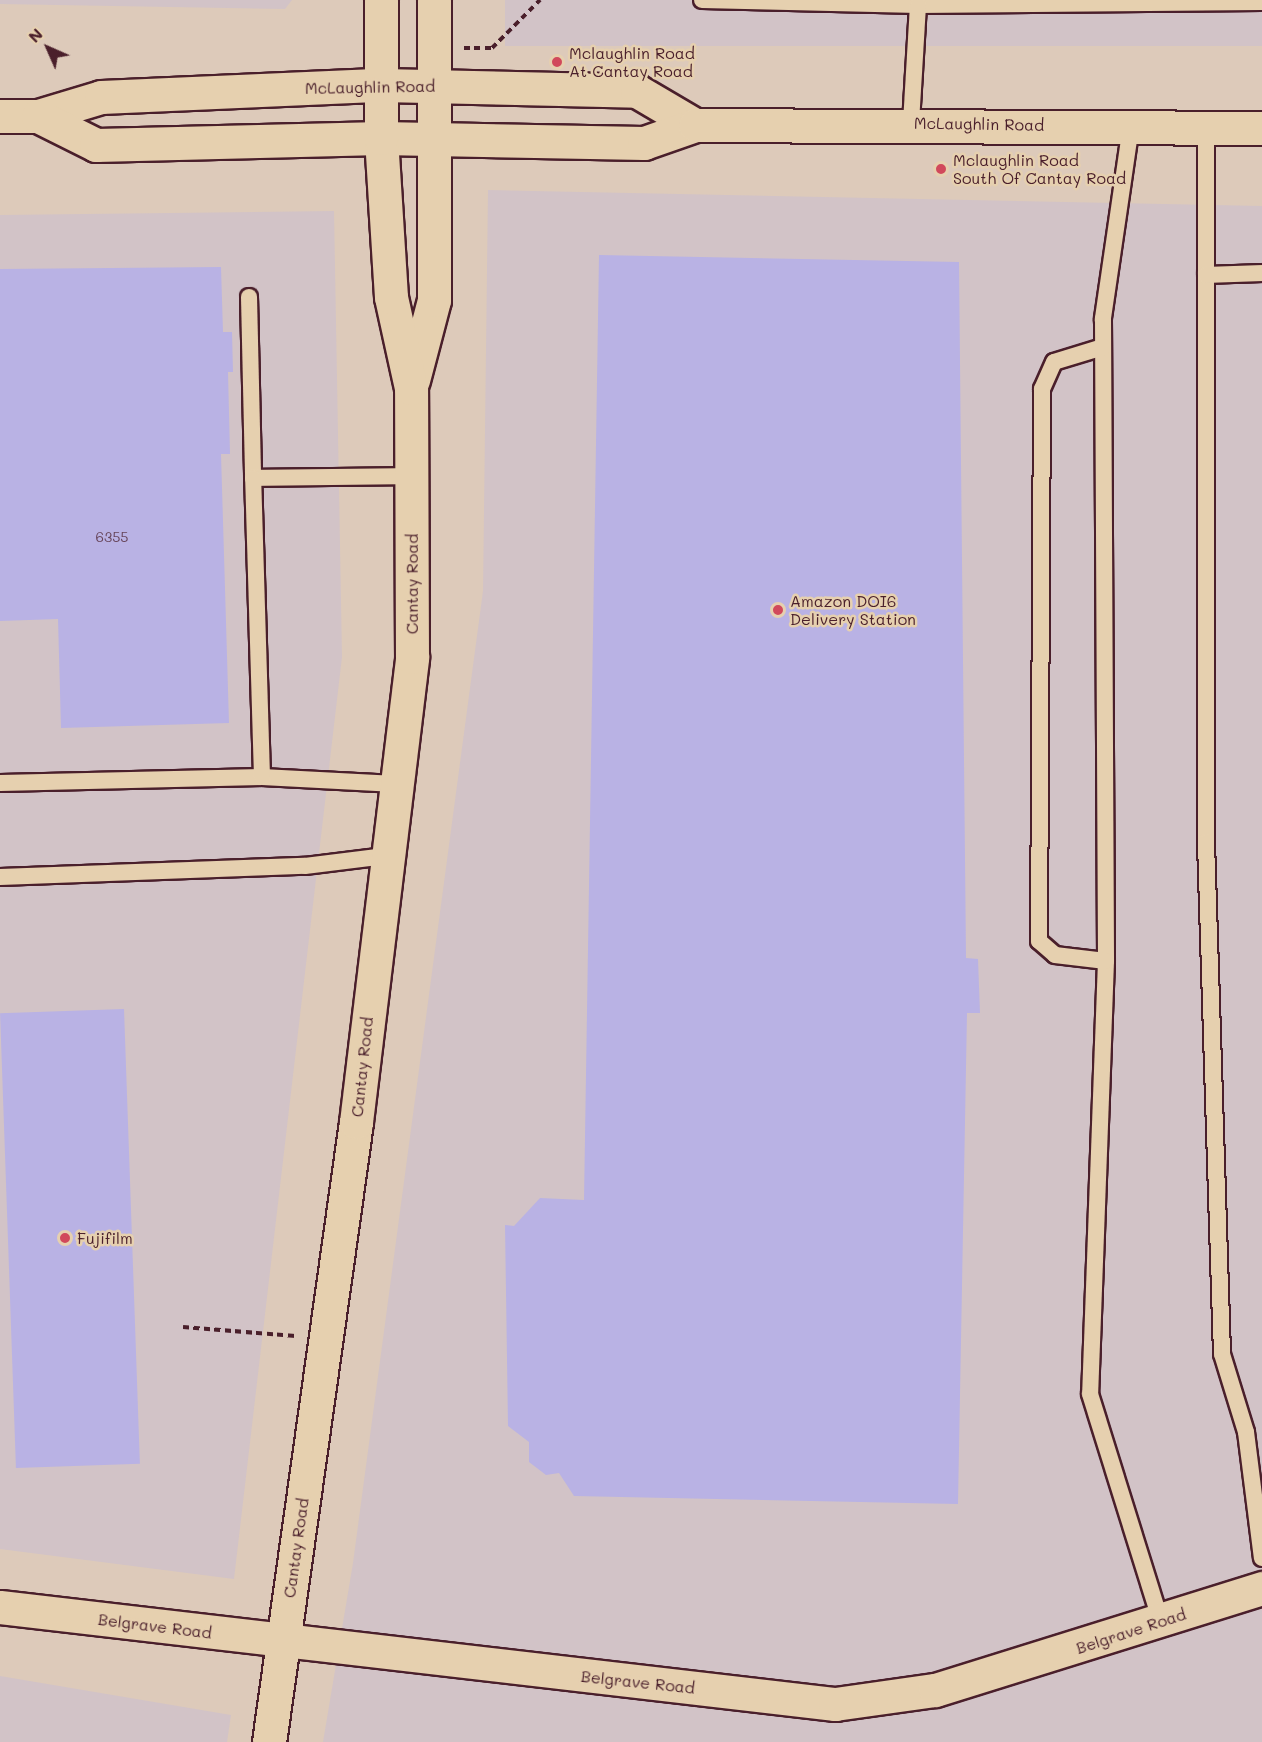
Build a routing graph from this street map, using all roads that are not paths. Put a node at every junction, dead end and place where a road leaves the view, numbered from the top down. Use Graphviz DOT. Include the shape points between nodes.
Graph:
graph roads {
  1 [pos="381,0"];
  2 [pos="434,0"];
  3 [pos="702,0"];
  4 [pos="1262,2"];
  5 [pos="918,5"];
  6 [pos="381,85"];
  7 [pos="435,86"];
  8 [pos="0,116"];
  9 [pos="38,116"];
  10 [pos="911,123"];
  11 [pos="695,124"];
  12 [pos="1131,126"];
  13 [pos="1262,128"];
  14 [pos="1206,129"];
  15 [pos="381,138"];
  16 [pos="435,139"];
  17 [pos="1262,273"];
  18 [pos="1206,275"];
  19 [pos="249,297"];
  20 [pos="1102,347"];
  21 [pos="411,388"];
  22 [pos="411,476"];
  23 [pos="253,478"];
  24 [pos="262,777"];
  25 [pos="0,783"];
  26 [pos="396,784"];
  27 [pos="385,856"];
  28 [pos="0,877"];
  29 [pos="1106,961"];
  30 [pos="1262,1558"];
  31 [pos="1262,1588"];
  32 [pos="0,1607"];
  33 [pos="1161,1622"];
  34 [pos="283,1642"];
  35 [pos="269,1742"];
  1 -- 6 [label="street, Cantay Road"];
  2 -- 7 [label="street, Cantay Road"];
  3 -- 5 [label="lane"];
  4 -- 5 [label="lane"];
  5 -- 10 [label="lane"];
  6 -- 7 [label="street, McLaughlin Road"];
  6 -- 9 [label="street, McLaughlin Road" via="101,97"];
  6 -- 15 [label="street, Cantay Road"];
  7 -- 11 [label="street, McLaughlin Road" via="637,91"];
  7 -- 16 [label="street, Cantay Road"];
  8 -- 9 [label="street, McLaughlin Road"];
  9 -- 15 [label="street, McLaughlin Road" via="96,145"];
  10 -- 11 [label="street, McLaughlin Road"];
  10 -- 12 [label="street, McLaughlin Road"];
  11 -- 16 [label="street, McLaughlin Road" via="644,143"];
  12 -- 14 [label="street, McLaughlin Road"];
  12 -- 20 [label="lane"];
  13 -- 14 [label="street, McLaughlin Road"];
  14 -- 18 [label="lane"];
  15 -- 16 [label="street, McLaughlin Road"];
  15 -- 21 [label="street, Cantay Road" via="391,297"];
  16 -- 21 [label="street, Cantay Road" via="434,300"];
  17 -- 18 [label="lane"];
  18 -- 30 [label="lane" via="1206,842 1222,1354 1246,1432"];
  19 -- 23 [label="lane"];
  20 -- 29 [label="lane"];
  20 -- 29 [label="lane" via="1054,362 1042,389 1039,940 1055,955"];
  21 -- 22 [label="street, Cantay Road"];
  22 -- 23 [label="lane"];
  22 -- 26 [label="street, Cantay Road" via="412,657"];
  23 -- 24 [label="lane"];
  24 -- 25 [label="lane"];
  24 -- 26 [label="lane"];
  26 -- 27 [label="street, Cantay Road"];
  27 -- 28 [label="lane" via="305,866"];
  27 -- 34 [label="street, Cantay Road" via="326,1338"];
  29 -- 33 [label="lane" via="1090,1394"];
  31 -- 33 [label="street, Belgrave Road"];
  32 -- 34 [label="street, Belgrave Road"];
  33 -- 34 [label="street, Belgrave Road" via="935,1690 835,1704"];
  34 -- 35 [label="street, Cantay Road"];
}
